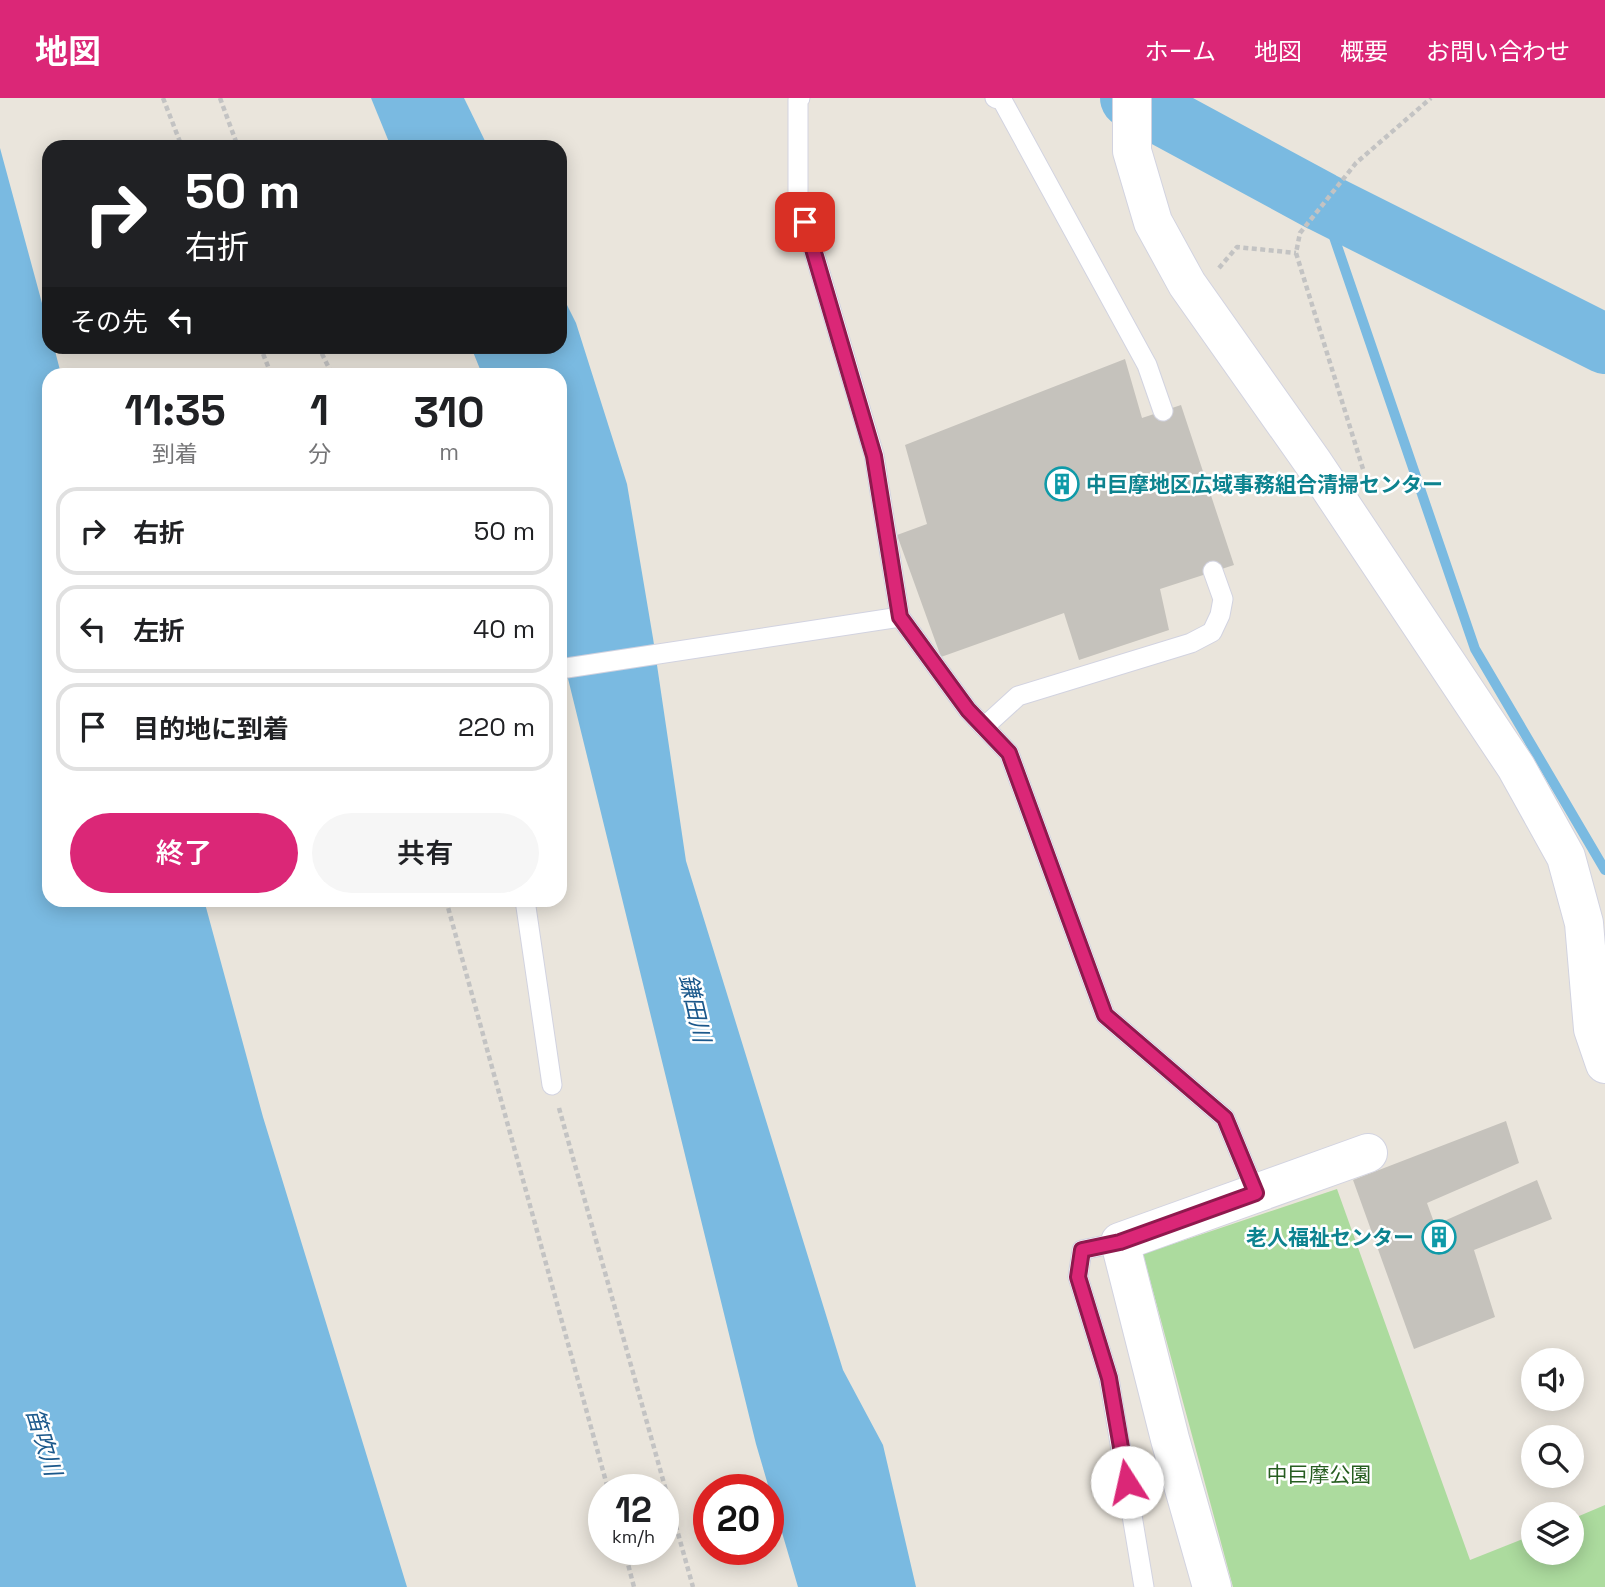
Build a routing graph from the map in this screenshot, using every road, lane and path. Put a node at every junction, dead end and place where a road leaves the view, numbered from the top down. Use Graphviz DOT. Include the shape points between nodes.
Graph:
graph roads {
  1 [pos="163,98"];
  2 [pos="220,98"];
  3 [pos="800,98"];
  4 [pos="1132,98"];
  5 [pos="1431,98"];
  6 [pos="999,99"];
  7 [pos="179,140"];
  8 [pos="235,140"];
  9 [pos="1296,253"];
  10 [pos="1187,284"];
  11 [pos="1163,411"];
  12 [pos="1363,470"];
  13 [pos="1213,572"];
  14 [pos="900,617"];
  15 [pos="567,668"];
  16 [pos="984,727"];
  17 [pos="448,907"];
  18 [pos="526,907"];
  19 [pos="1605,1064"];
  20 [pos="552,1084"];
  21 [pos="1368,1153"];
  22 [pos="1256,1193"];
  23 [pos="1120,1242"];
  24 [pos="604,1474"];
  25 [pos="628,1565"];
  26 [pos="634,1587"];
  27 [pos="693,1587"];
  28 [pos="1144,1587"];
  29 [pos="1212,1587"];
  1 -- 7 [label="path"];
  2 -- 8 [label="path"];
  3 -- 14 [label="lane" via="798,198 874,456"];
  4 -- 10 [label="street" via="1132,151 1153,222"];
  5 -- 9 [label="path" via="1356,163 1300,233"];
  6 -- 11 [label="lane" via="1147,365"];
  9 -- 10 [label="path" via="1237,247 1218,270"];
  9 -- 12 [label="path"];
  10 -- 19 [label="street" via="1314,464 1516,767 1566,857 1584,923 1593,1028"];
  13 -- 16 [label="lane" via="1223,599 1212,632 1191,643 1018,695"];
  14 -- 15 [label="lane"];
  14 -- 16 [label="lane"];
  16 -- 22 [label="lane" via="1009,753 1105,1015 1225,1118"];
  17 -- 24 [label="path"];
  18 -- 20 [label="lane"];
  20 -- 27 [label="path"];
  21 -- 22 [label="street"];
  22 -- 23 [label="street"];
  23 -- 28 [label="lane" via="1082,1250 1078,1277 1109,1378"];
  23 -- 29 [label="street"];
  25 -- 26 [label="path"];
}
